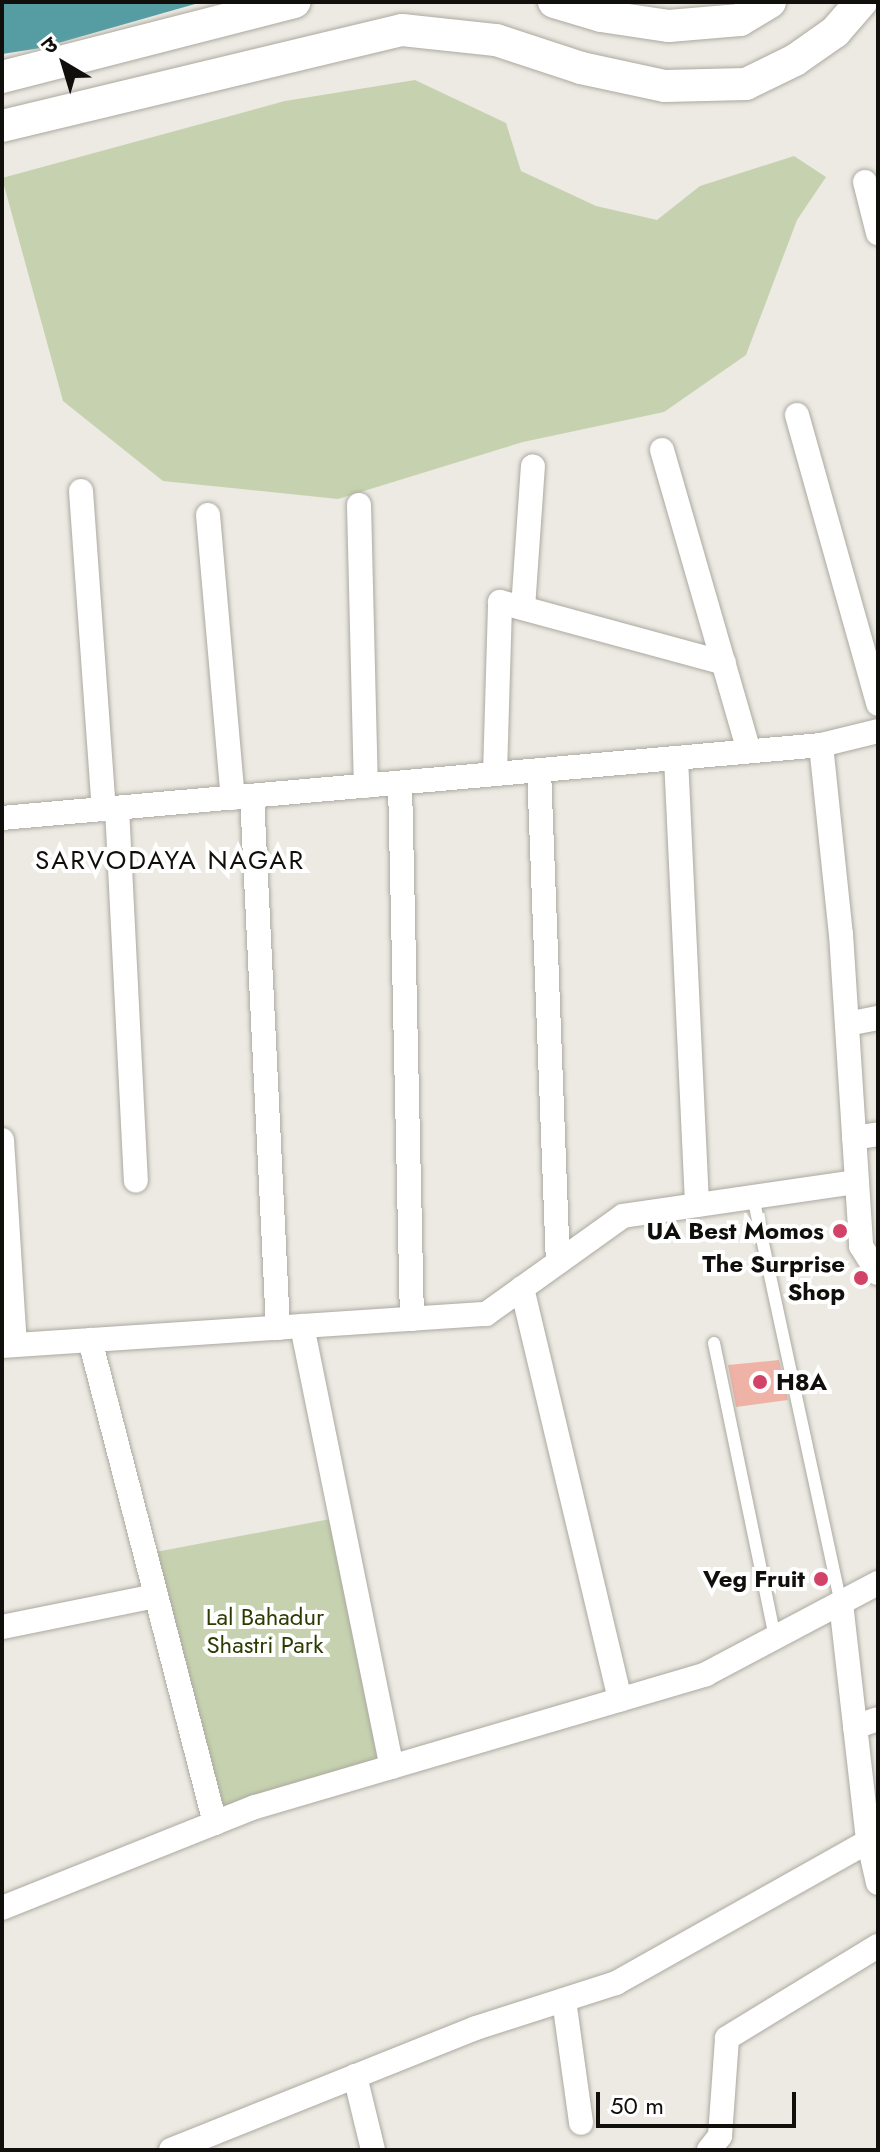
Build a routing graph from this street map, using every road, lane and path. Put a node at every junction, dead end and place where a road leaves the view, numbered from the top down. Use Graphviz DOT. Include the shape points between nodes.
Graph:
graph roads {
  1 [pos="295,2"];
  2 [pos="554,2"];
  3 [pos="770,2"];
  4 [pos="861,2"];
  5 [pos="2,77"];
  6 [pos="2,126"];
  7 [pos="865,182"];
  8 [pos="878,233"];
  9 [pos="797,415"];
  10 [pos="662,450"];
  11 [pos="533,466"];
  12 [pos="81,491"];
  13 [pos="359,505"];
  14 [pos="208,515"];
  15 [pos="523,608"];
  16 [pos="724,663"];
  17 [pos="878,704"];
  18 [pos="878,731"];
  19 [pos="821,745"];
  20 [pos="749,751"];
  21 [pos="676,758"];
  22 [pos="539,770"];
  23 [pos="495,774"];
  24 [pos="400,783"];
  25 [pos="366,786"];
  26 [pos="243,797"];
  27 [pos="110,809"];
  28 [pos="2,818"];
  29 [pos="878,1018"];
  30 [pos="847,1024"];
  31 [pos="866,1136"];
  32 [pos="2,1140"];
  33 [pos="136,1181"];
  34 [pos="857,1182"];
  35 [pos="753,1197"];
  36 [pos="697,1205"];
  37 [pos="558,1262"];
  38 [pos="878,1273"];
  39 [pos="522,1288"];
  40 [pos="412,1319"];
  41 [pos="290,1327"];
  42 [pos="90,1340"];
  43 [pos="714,1343"];
  44 [pos="9,1346"];
  45 [pos="878,1583"];
  46 [pos="156,1596"];
  47 [pos="841,1603"];
  48 [pos="2,1627"];
  49 [pos="775,1638"];
  50 [pos="620,1700"];
  51 [pos="866,1723"];
  52 [pos="392,1767"];
  53 [pos="215,1823"];
  54 [pos="873,1837"];
  55 [pos="878,1883"];
  56 [pos="2,1908"];
  57 [pos="878,1946"];
  58 [pos="564,2000"];
  59 [pos="355,2076"];
  60 [pos="581,2123"];
  61 [pos="171,2150"];
  62 [pos="373,2150"];
  63 [pos="709,2150"];
  1 -- 5 [label="street"];
  2 -- 3 [label="street" via="601,16 669,26 740,20"];
  4 -- 6 [label="street" via="835,32 746,84 665,86 581,68 496,40 402,30"];
  7 -- 8 [label="street"];
  9 -- 17 [label="street"];
  10 -- 16 [label="street"];
  11 -- 15 [label="street"];
  12 -- 27 [label="street"];
  13 -- 25 [label="street"];
  14 -- 26 [label="street"];
  15 -- 16 [label="street"];
  15 -- 23 [label="street" via="500,602"];
  16 -- 20 [label="street"];
  18 -- 19 [label="street"];
  19 -- 20 [label="street"];
  19 -- 30 [label="street"];
  20 -- 21 [label="street"];
  21 -- 22 [label="street"];
  21 -- 36 [label="street"];
  22 -- 23 [label="street"];
  22 -- 37 [label="street"];
  23 -- 24 [label="street"];
  24 -- 25 [label="street"];
  24 -- 40 [label="street"];
  25 -- 26 [label="street"];
  26 -- 27 [label="street"];
  26 -- 41 [label="street"];
  27 -- 28 [label="street"];
  27 -- 33 [label="street"];
  29 -- 30 [label="street"];
  30 -- 31 [label="street"];
  31 -- 34 [label="street"];
  32 -- 44 [label="street"];
  34 -- 35 [label="street"];
  34 -- 38 [label="street" via="861,1246"];
  35 -- 36 [label="street"];
  35 -- 47 [label="lane"];
  36 -- 37 [label="street" via="623,1216"];
  37 -- 39 [label="street"];
  39 -- 40 [label="street" via="486,1314"];
  39 -- 50 [label="street"];
  40 -- 41 [label="street"];
  41 -- 42 [label="street"];
  41 -- 52 [label="street"];
  42 -- 44 [label="street"];
  42 -- 46 [label="street"];
  43 -- 49 [label="lane"];
  45 -- 47 [label="street"];
  46 -- 48 [label="street"];
  46 -- 53 [label="street"];
  47 -- 49 [label="street"];
  47 -- 51 [label="street"];
  49 -- 50 [label="street" via="706,1674"];
  50 -- 52 [label="street"];
  51 -- 54 [label="street"];
  52 -- 53 [label="street"];
  53 -- 56 [label="street"];
  54 -- 55 [label="street"];
  54 -- 58 [label="street" via="616,1983"];
  57 -- 63 [label="street" via="727,2038 720,2136"];
  58 -- 59 [label="street"];
  58 -- 60 [label="street"];
  59 -- 61 [label="street"];
  59 -- 62 [label="street"];
}
